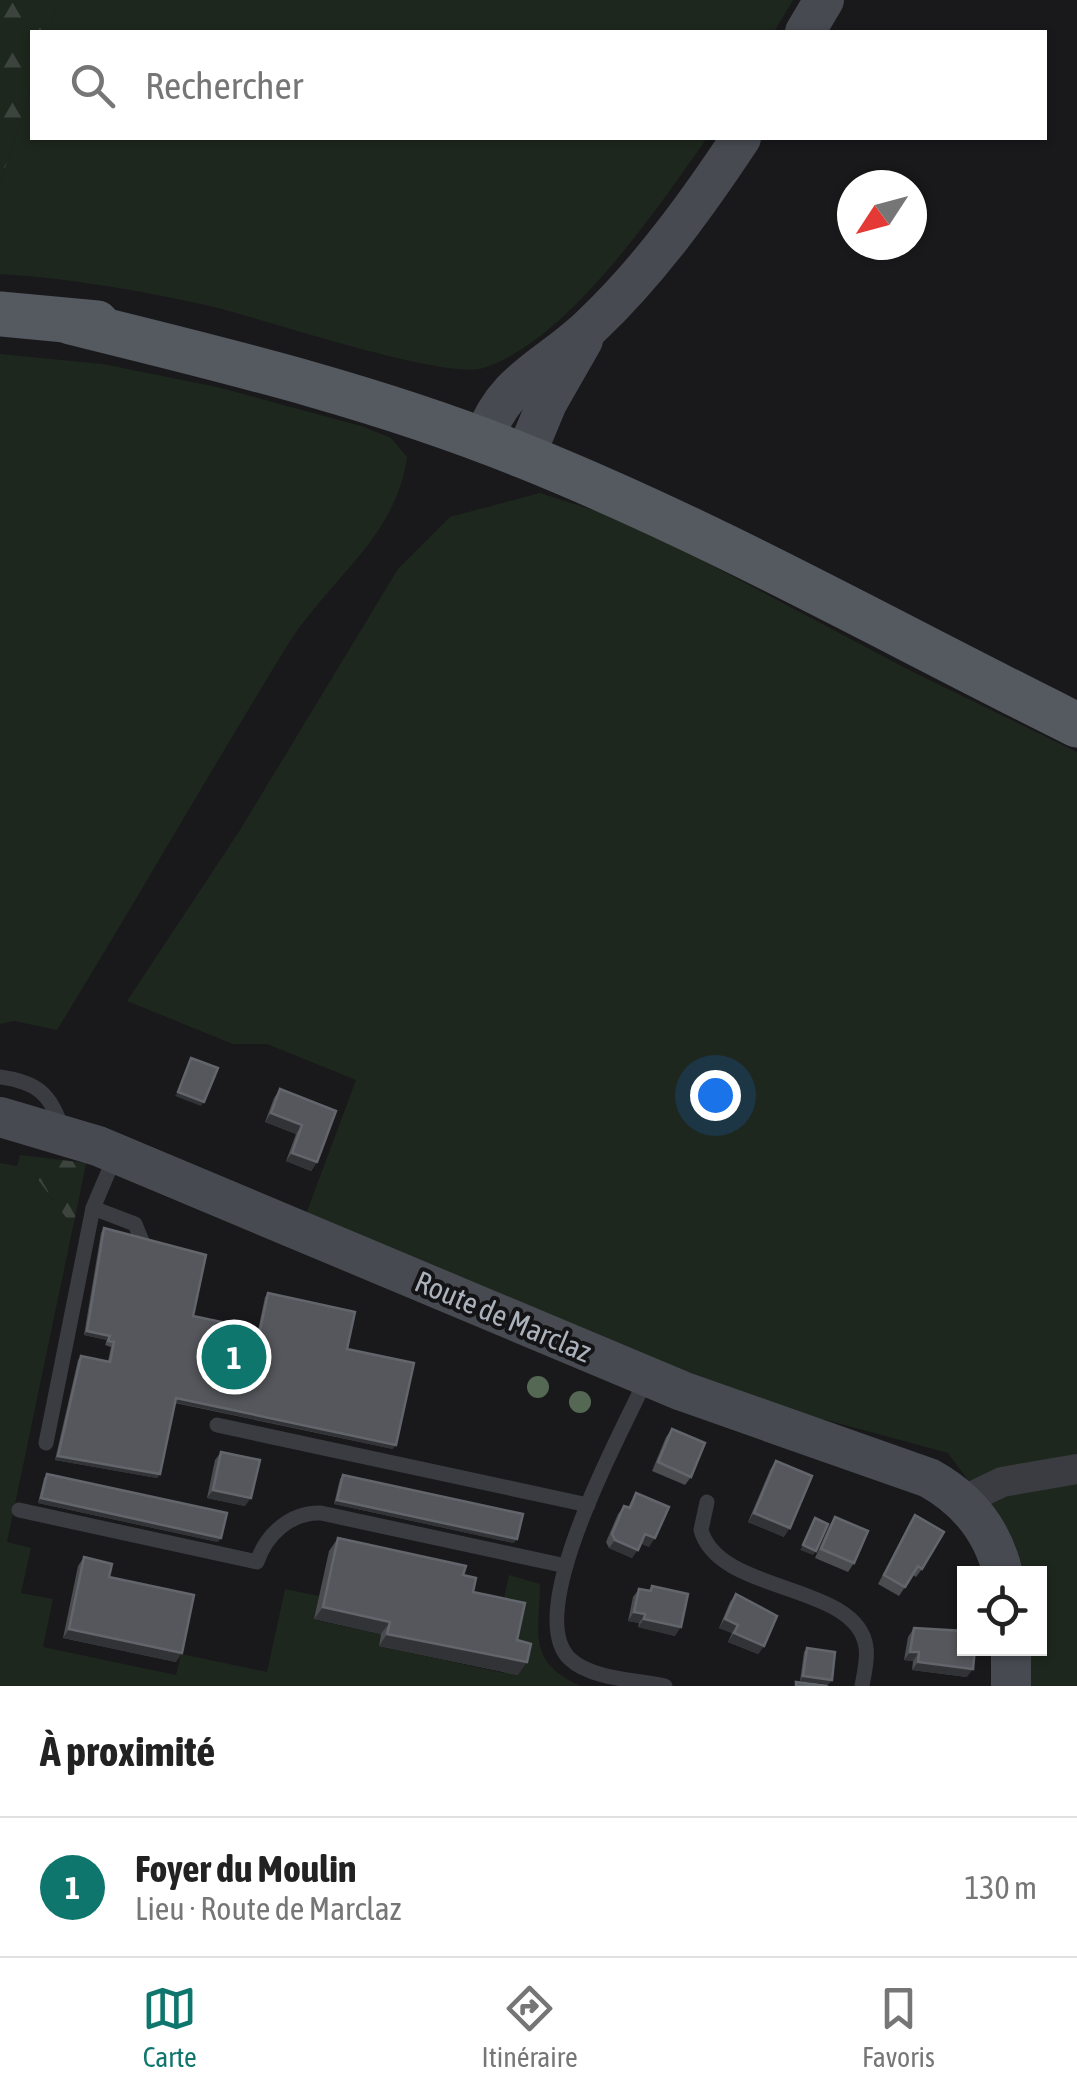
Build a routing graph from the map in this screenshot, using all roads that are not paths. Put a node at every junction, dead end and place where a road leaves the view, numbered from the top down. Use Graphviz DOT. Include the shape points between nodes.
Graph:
graph roads {
  1 [pos="824,0"];
  2 [pos="806,30"];
  3 [pos="740,140"];
  4 [pos="0,314"];
  5 [pos="590,328"];
  6 [pos="488,427"];
  7 [pos="530,443"];
  8 [pos="1077,725"];
  9 [pos="0,1077"];
  10 [pos="0,1117"];
  11 [pos="54,1130"];
  12 [pos="116,1154"];
  13 [pos="92,1208"];
  14 [pos="144,1246"];
  15 [pos="647,1376"];
  16 [pos="217,1425"];
  17 [pos="46,1443"];
  18 [pos="1077,1469"];
  19 [pos="963,1501"];
  20 [pos="707,1502"];
  21 [pos="588,1505"];
  22 [pos="19,1510"];
  23 [pos="566,1566"];
  24 [pos="999,1566"];
  25 [pos="1011,1656"];
  26 [pos="665,1686"];
  27 [pos="862,1686"];
  28 [pos="1011,1686"];
  1 -- 2 [label="street"];
  3 -- 5 [label="street" via="663,245"];
  4 -- 6 [label="main road" via="70,322"];
  5 -- 6 [label="street" via="523,377"];
  5 -- 7 [label="street"];
  6 -- 7 [label="main road"];
  7 -- 8 [label="main road"];
  9 -- 11 [label="lane" via="43,1091 52,1102"];
  10 -- 11 [label="street, Route de Marclaz"];
  11 -- 12 [label="street, Route de Marclaz"];
  12 -- 13 [label="lane"];
  12 -- 15 [label="street, Route de Marclaz"];
  13 -- 14 [label="lane" via="135,1224"];
  13 -- 17 [label="lane"];
  15 -- 19 [label="street, Route de Marclaz" via="911,1470"];
  15 -- 21 [label="lane"];
  16 -- 21 [label="lane"];
  18 -- 19 [label="street" via="988,1486"];
  19 -- 24 [label="street, Route de Marclaz" via="987,1532"];
  20 -- 27 [label="lane" via="701,1530 716,1556 857,1626 866,1647"];
  21 -- 23 [label="lane"];
  22 -- 23 [label="lane" via="257,1562 274,1533 297,1517 321,1513"];
  23 -- 26 [label="lane" via="556,1616 563,1650 591,1670"];
  25 -- 28 [label="street"];
}
